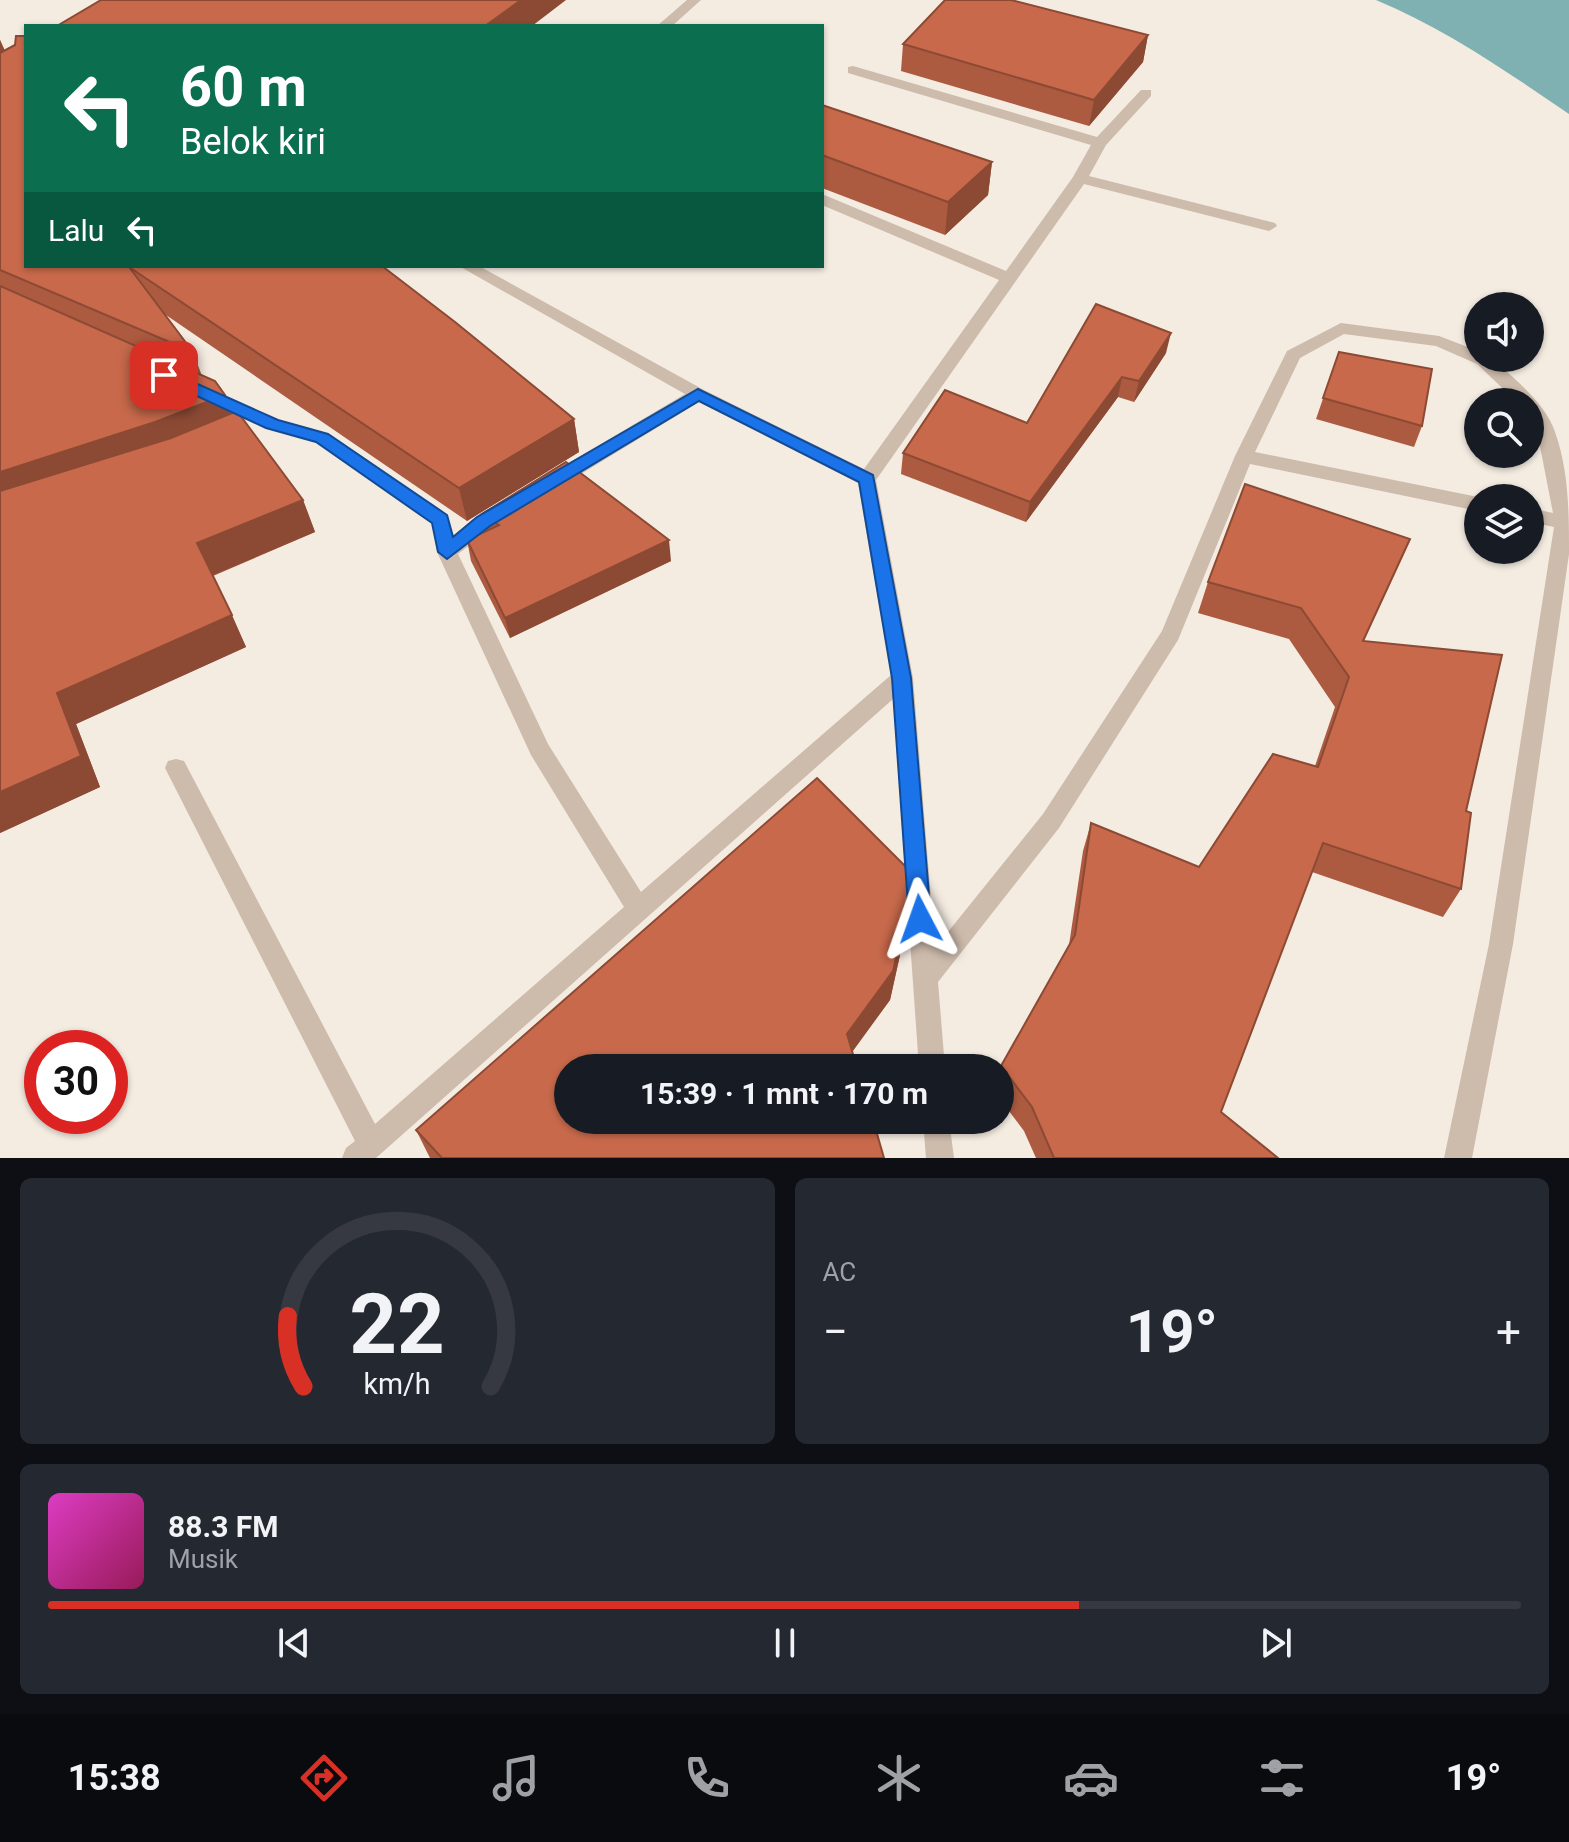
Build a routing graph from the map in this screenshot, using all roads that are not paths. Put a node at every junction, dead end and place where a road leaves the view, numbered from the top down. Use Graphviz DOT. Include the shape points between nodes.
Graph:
graph roads {
  1 [pos="695,0"];
  2 [pos="666,24"];
  3 [pos="853,70"];
  4 [pos="1146,93"];
  5 [pos="1100,143"];
  6 [pos="1080,178"];
  7 [pos="824,200"];
  8 [pos="1269,226"];
  9 [pos="471,268"];
  10 [pos="1009,278"];
  11 [pos="186,385"];
  12 [pos="1516,388"];
  13 [pos="698,394"];
  14 [pos="272,424"];
  15 [pos="1544,427"];
  16 [pos="245,435"];
  17 [pos="1244,456"];
  18 [pos="867,479"];
  19 [pos="1464,501"];
  20 [pos="1544,518"];
  21 [pos="1564,522"];
  22 [pos="447,552"];
  23 [pos="902,678"];
  24 [pos="176,768"];
  25 [pos="638,909"];
  26 [pos="925,979"];
  27 [pos="931,1054"];
  28 [pos="937,1134"];
  29 [pos="364,1151"];
  30 [pos="940,1158"];
  31 [pos="1458,1158"];
  1 -- 2 [label="street"];
  3 -- 5 [label="street"];
  4 -- 5 [label="street"];
  5 -- 6 [label="street"];
  6 -- 8 [label="street"];
  6 -- 10 [label="street"];
  7 -- 10 [label="street"];
  9 -- 13 [label="street"];
  10 -- 18 [label="street"];
  11 -- 14 [label="street"];
  12 -- 17 [label="street" via="1483,360 1439,341 1341,328 1293,355"];
  13 -- 18 [label="street"];
  13 -- 22 [label="street" via="484,521"];
  14 -- 16 [label="street"];
  14 -- 22 [label="street" via="322,438 441,520"];
  15 -- 21 [label="street"];
  17 -- 19 [label="street"];
  17 -- 26 [label="street" via="1171,634 1051,821"];
  18 -- 23 [label="street"];
  20 -- 21 [label="street"];
  21 -- 31 [label="street" via="1501,944"];
  22 -- 25 [label="street" via="539,749"];
  23 -- 25 [label="street"];
  23 -- 26 [label="street"];
  24 -- 29 [label="street"];
  25 -- 29 [label="street"];
  26 -- 27 [label="street"];
  28 -- 30 [label="street"];
}
